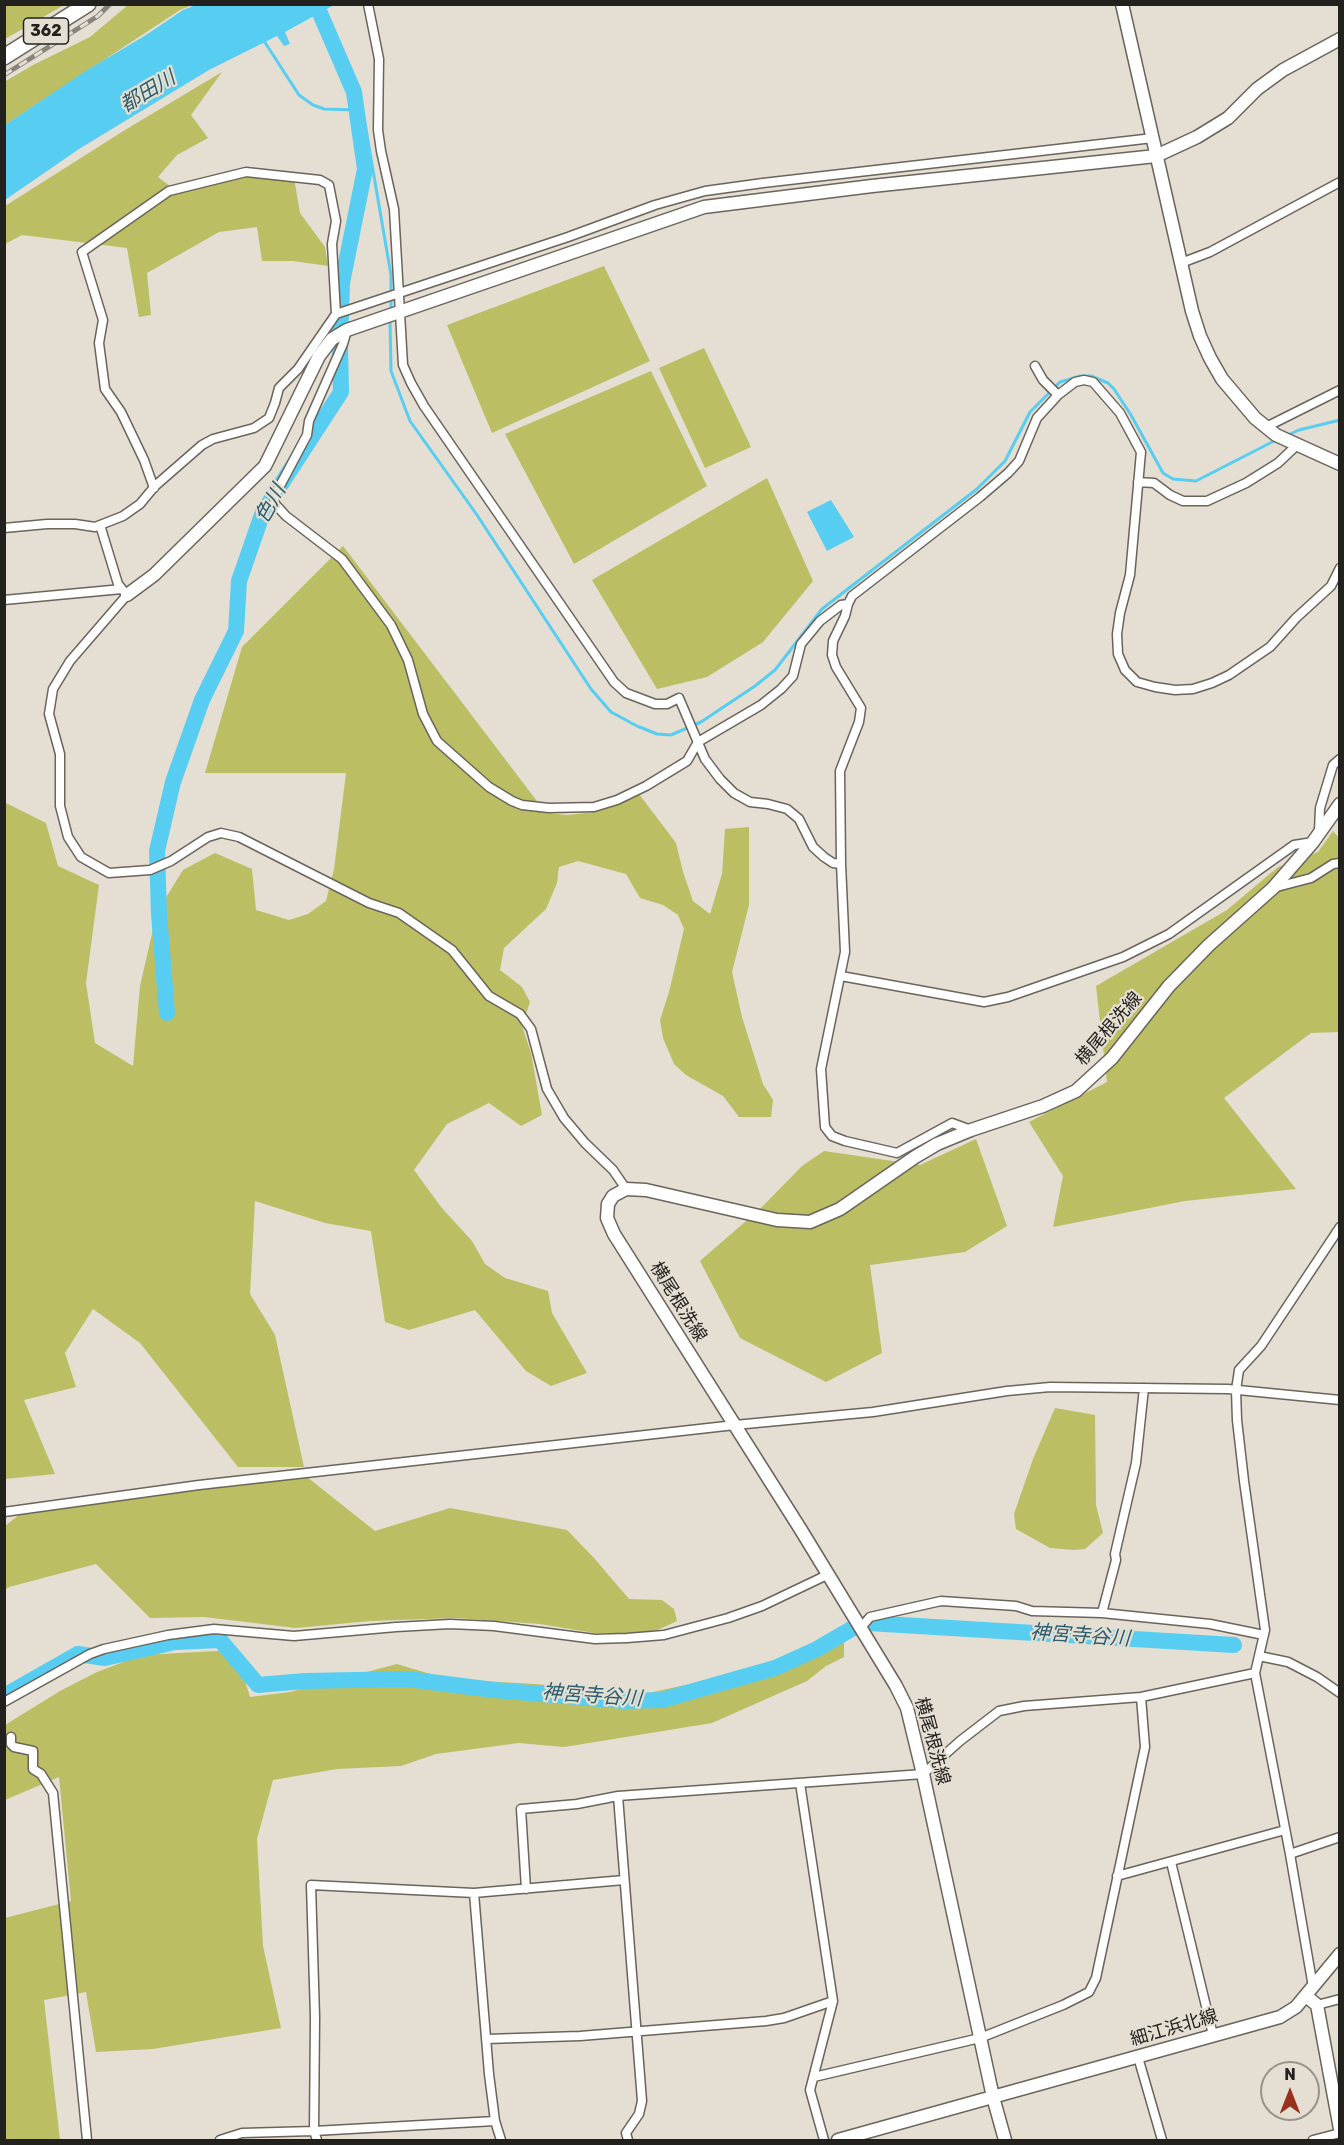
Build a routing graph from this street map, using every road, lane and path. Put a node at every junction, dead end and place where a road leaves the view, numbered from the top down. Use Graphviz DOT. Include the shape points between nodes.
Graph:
graph roads {
  1 [pos="88,4"];
  2 [pos="1122,4"];
  3 [pos="369,7"];
  4 [pos="1340,39"];
  5 [pos="4,57"];
  6 [pos="1153,138"];
  7 [pos="1156,156"];
  8 [pos="1340,182"];
  9 [pos="1181,263"];
  10 [pos="399,293"];
  11 [pos="400,311"];
  12 [pos="336,314"];
  13 [pos="347,330"];
  14 [pos="1035,366"];
  15 [pos="1340,390"];
  16 [pos="1057,393"];
  17 [pos="1266,427"];
  18 [pos="1297,446"];
  19 [pos="1340,464"];
  20 [pos="1138,482"];
  21 [pos="154,488"];
  22 [pos="100,525"];
  23 [pos="4,528"];
  24 [pos="1340,568"];
  25 [pos="125,592"];
  26 [pos="4,600"];
  27 [pos="848,604"];
  28 [pos="698,742"];
  29 [pos="1340,759"];
  30 [pos="1340,804"];
  31 [pos="1316,837"];
  32 [pos="1340,863"];
  33 [pos="841,864"];
  34 [pos="1273,888"];
  35 [pos="841,975"];
  36 [pos="971,1130"];
  37 [pos="626,1189"];
  38 [pos="1340,1227"];
  39 [pos="1144,1388"];
  40 [pos="1236,1390"];
  41 [pos="1340,1400"];
  42 [pos="735,1425"];
  43 [pos="4,1512"];
  44 [pos="827,1575"];
  45 [pos="1102,1613"];
  46 [pos="860,1629"];
  47 [pos="1264,1635"];
  48 [pos="1259,1656"];
  49 [pos="1255,1673"];
  50 [pos="1340,1693"];
  51 [pos="1141,1697"];
  52 [pos="4,1702"];
  53 [pos="11,1737"];
  54 [pos="923,1774"];
  55 [pos="800,1783"];
  56 [pos="618,1796"];
  57 [pos="1285,1830"];
  58 [pos="1340,1837"];
  59 [pos="1290,1854"];
  60 [pos="1171,1862"];
  61 [pos="1117,1876"];
  62 [pos="624,1881"];
  63 [pos="526,1889"];
  64 [pos="474,1893"];
  65 [pos="1340,1954"];
  66 [pos="1310,1991"];
  67 [pos="1340,1999"];
  68 [pos="833,2001"];
  69 [pos="1317,2005"];
  70 [pos="637,2030"];
  71 [pos="1213,2035"];
  72 [pos="980,2038"];
  73 [pos="486,2040"];
  74 [pos="1138,2057"];
  75 [pos="814,2078"];
  76 [pos="993,2097"];
  77 [pos="495,2121"];
  78 [pos="1340,2131"];
  79 [pos="315,2136"];
  80 [pos="87,2140"];
  81 [pos="220,2140"];
  82 [pos="501,2140"];
  83 [pos="628,2140"];
  84 [pos="824,2140"];
  85 [pos="843,2140"];
  86 [pos="1005,2140"];
  87 [pos="1162,2140"];
  88 [pos="1313,2140"];
  1 -- 5 [label="highway, 362"];
  2 -- 6 [label="main road"];
  3 -- 10 [label="street" via="380,59 378,130 394,209"];
  4 -- 7 [label="main road" via="1274,76 1228,118"];
  6 -- 7 [label="main road"];
  6 -- 10 [label="street" via="705,191"];
  7 -- 9 [label="main road"];
  7 -- 11 [label="main road" via="704,207"];
  8 -- 9 [label="street" via="1210,252"];
  9 -- 17 [label="main road" via="1192,311 1210,358 1238,399"];
  10 -- 11 [label="street"];
  10 -- 12 [label="street"];
  11 -- 13 [label="main road"];
  11 -- 28 [label="street" via="403,365 411,384 614,681 626,693 655,704 679,699"];
  12 -- 21 [label="street" via="298,369 279,387 269,418 254,428 201,445"];
  12 -- 21 [label="street" via="332,244 336,222 329,185 320,180 246,172 169,191 82,252 103,320 99,343 105,388 121,412"];
  13 -- 25 [label="main road" via="332,339 319,356 265,466 154,574"];
  13 -- 28 [label="street" via="309,421 307,435 274,500 286,516 342,559 391,625 408,660 423,714 437,741 489,788 512,801 572,809 605,805 646,786 687,761"];
  14 -- 16 [label="street"];
  15 -- 17 [label="street"];
  16 -- 20 [label="street" via="1084,380 1094,382 1110,399 1141,452"];
  16 -- 27 [label="street" via="1037,418 1019,461 1008,473 852,596"];
  17 -- 18 [label="main road"];
  18 -- 19 [label="main road"];
  18 -- 20 [label="street" via="1278,464 1206,501 1183,501 1154,483"];
  20 -- 24 [label="street" via="1130,575 1117,634 1118,654 1125,670 1137,681 1184,689 1228,675 1270,647 1331,586"];
  21 -- 22 [label="street" via="123,516"];
  22 -- 23 [label="street"];
  22 -- 25 [label="street" via="118,584"];
  25 -- 26 [label="street"];
  25 -- 37 [label="street" via="52,689 49,714 60,754 60,806 68,837 81,857 109,873 150,870 221,833 240,837 369,903 399,913 452,950 489,996 520,1014 531,1029 547,1089 558,1108"];
  27 -- 28 [label="street" via="820,621 801,644 793,676 781,688 761,705"];
  27 -- 33 [label="street" via="833,641 832,655 861,708 840,771"];
  28 -- 33 [label="street" via="705,759 734,793 750,802 787,809 799,819 813,847 833,863"];
  29 -- 31 [label="street" via="1333,765"];
  30 -- 31 [label="main road, 横尾根洗線"];
  31 -- 34 [label="main road, 横尾根洗線"];
  31 -- 35 [label="street" via="1294,845 1160,938 1123,957 1008,997 984,1002"];
  32 -- 34 [label="street" via="1311,878"];
  33 -- 35 [label="street" via="845,952"];
  34 -- 36 [label="main road, 横尾根洗線" via="1169,986 1112,1058 1076,1091"];
  35 -- 36 [label="street" via="821,1069 825,1127 832,1136 897,1153 952,1123"];
  36 -- 37 [label="main road, 横尾根洗線" via="937,1144 840,1209 810,1222 777,1220 646,1190"];
  37 -- 42 [label="main road, 横尾根洗線" via="608,1204 607,1218 614,1234"];
  38 -- 40 [label="street" via="1261,1346 1239,1370"];
  39 -- 40 [label="street"];
  39 -- 42 [label="street" via="1050,1387 873,1412"];
  39 -- 45 [label="street" via="1136,1463"];
  40 -- 41 [label="street"];
  40 -- 47 [label="street"];
  42 -- 43 [label="street" via="199,1485"];
  42 -- 44 [label="main road, 横尾根洗線"];
  44 -- 46 [label="main road, 横尾根洗線"];
  44 -- 52 [label="street" via="762,1606 664,1635 595,1639 450,1624 294,1636 214,1629 168,1635 90,1654"];
  45 -- 46 [label="street" via="1032,1611 1016,1606 941,1601 870,1617"];
  45 -- 47 [label="street" via="1210,1624"];
  46 -- 54 [label="main road, 横尾根洗線" via="907,1708"];
  47 -- 48 [label="street"];
  48 -- 49 [label="street"];
  48 -- 50 [label="street" via="1288,1662"];
  49 -- 51 [label="street"];
  49 -- 57 [label="street"];
  51 -- 54 [label="street" via="999,1711"];
  51 -- 61 [label="street" via="1145,1747"];
  53 -- 80 [label="street" via="14,1747 33,1750 33,1769 48,1783 52,1793"];
  54 -- 55 [label="street"];
  54 -- 72 [label="main road, 横尾根洗線"];
  55 -- 56 [label="street"];
  55 -- 68 [label="street"];
  56 -- 62 [label="street"];
  56 -- 63 [label="street" via="520,1809"];
  57 -- 59 [label="street"];
  57 -- 60 [label="street"];
  58 -- 59 [label="street"];
  59 -- 66 [label="street"];
  60 -- 61 [label="street"];
  60 -- 71 [label="street"];
  61 -- 72 [label="street" via="1096,1978 1089,1992"];
  62 -- 63 [label="street"];
  62 -- 70 [label="street"];
  63 -- 64 [label="street"];
  64 -- 73 [label="street"];
  64 -- 79 [label="street" via="311,1885"];
  65 -- 66 [label="main road, 細江浜北線"];
  66 -- 69 [label="main road"];
  66 -- 71 [label="main road, 細江浜北線" via="1280,2017"];
  67 -- 69 [label="street"];
  68 -- 70 [label="street" via="784,2019"];
  68 -- 75 [label="street"];
  69 -- 78 [label="main road"];
  70 -- 73 [label="street"];
  70 -- 83 [label="street" via="642,2101 639,2114 626,2133"];
  71 -- 74 [label="main road, 細江浜北線"];
  72 -- 75 [label="street"];
  72 -- 76 [label="main road, 横尾根洗線"];
  73 -- 77 [label="street"];
  74 -- 76 [label="main road, 細江浜北線"];
  74 -- 87 [label="street"];
  75 -- 84 [label="street" via="810,2090"];
  76 -- 85 [label="main road"];
  76 -- 86 [label="main road, 横尾根洗線"];
  77 -- 79 [label="street"];
  77 -- 82 [label="street"];
  78 -- 88 [label="street"];
  79 -- 81 [label="street" via="242,2133"];
}
